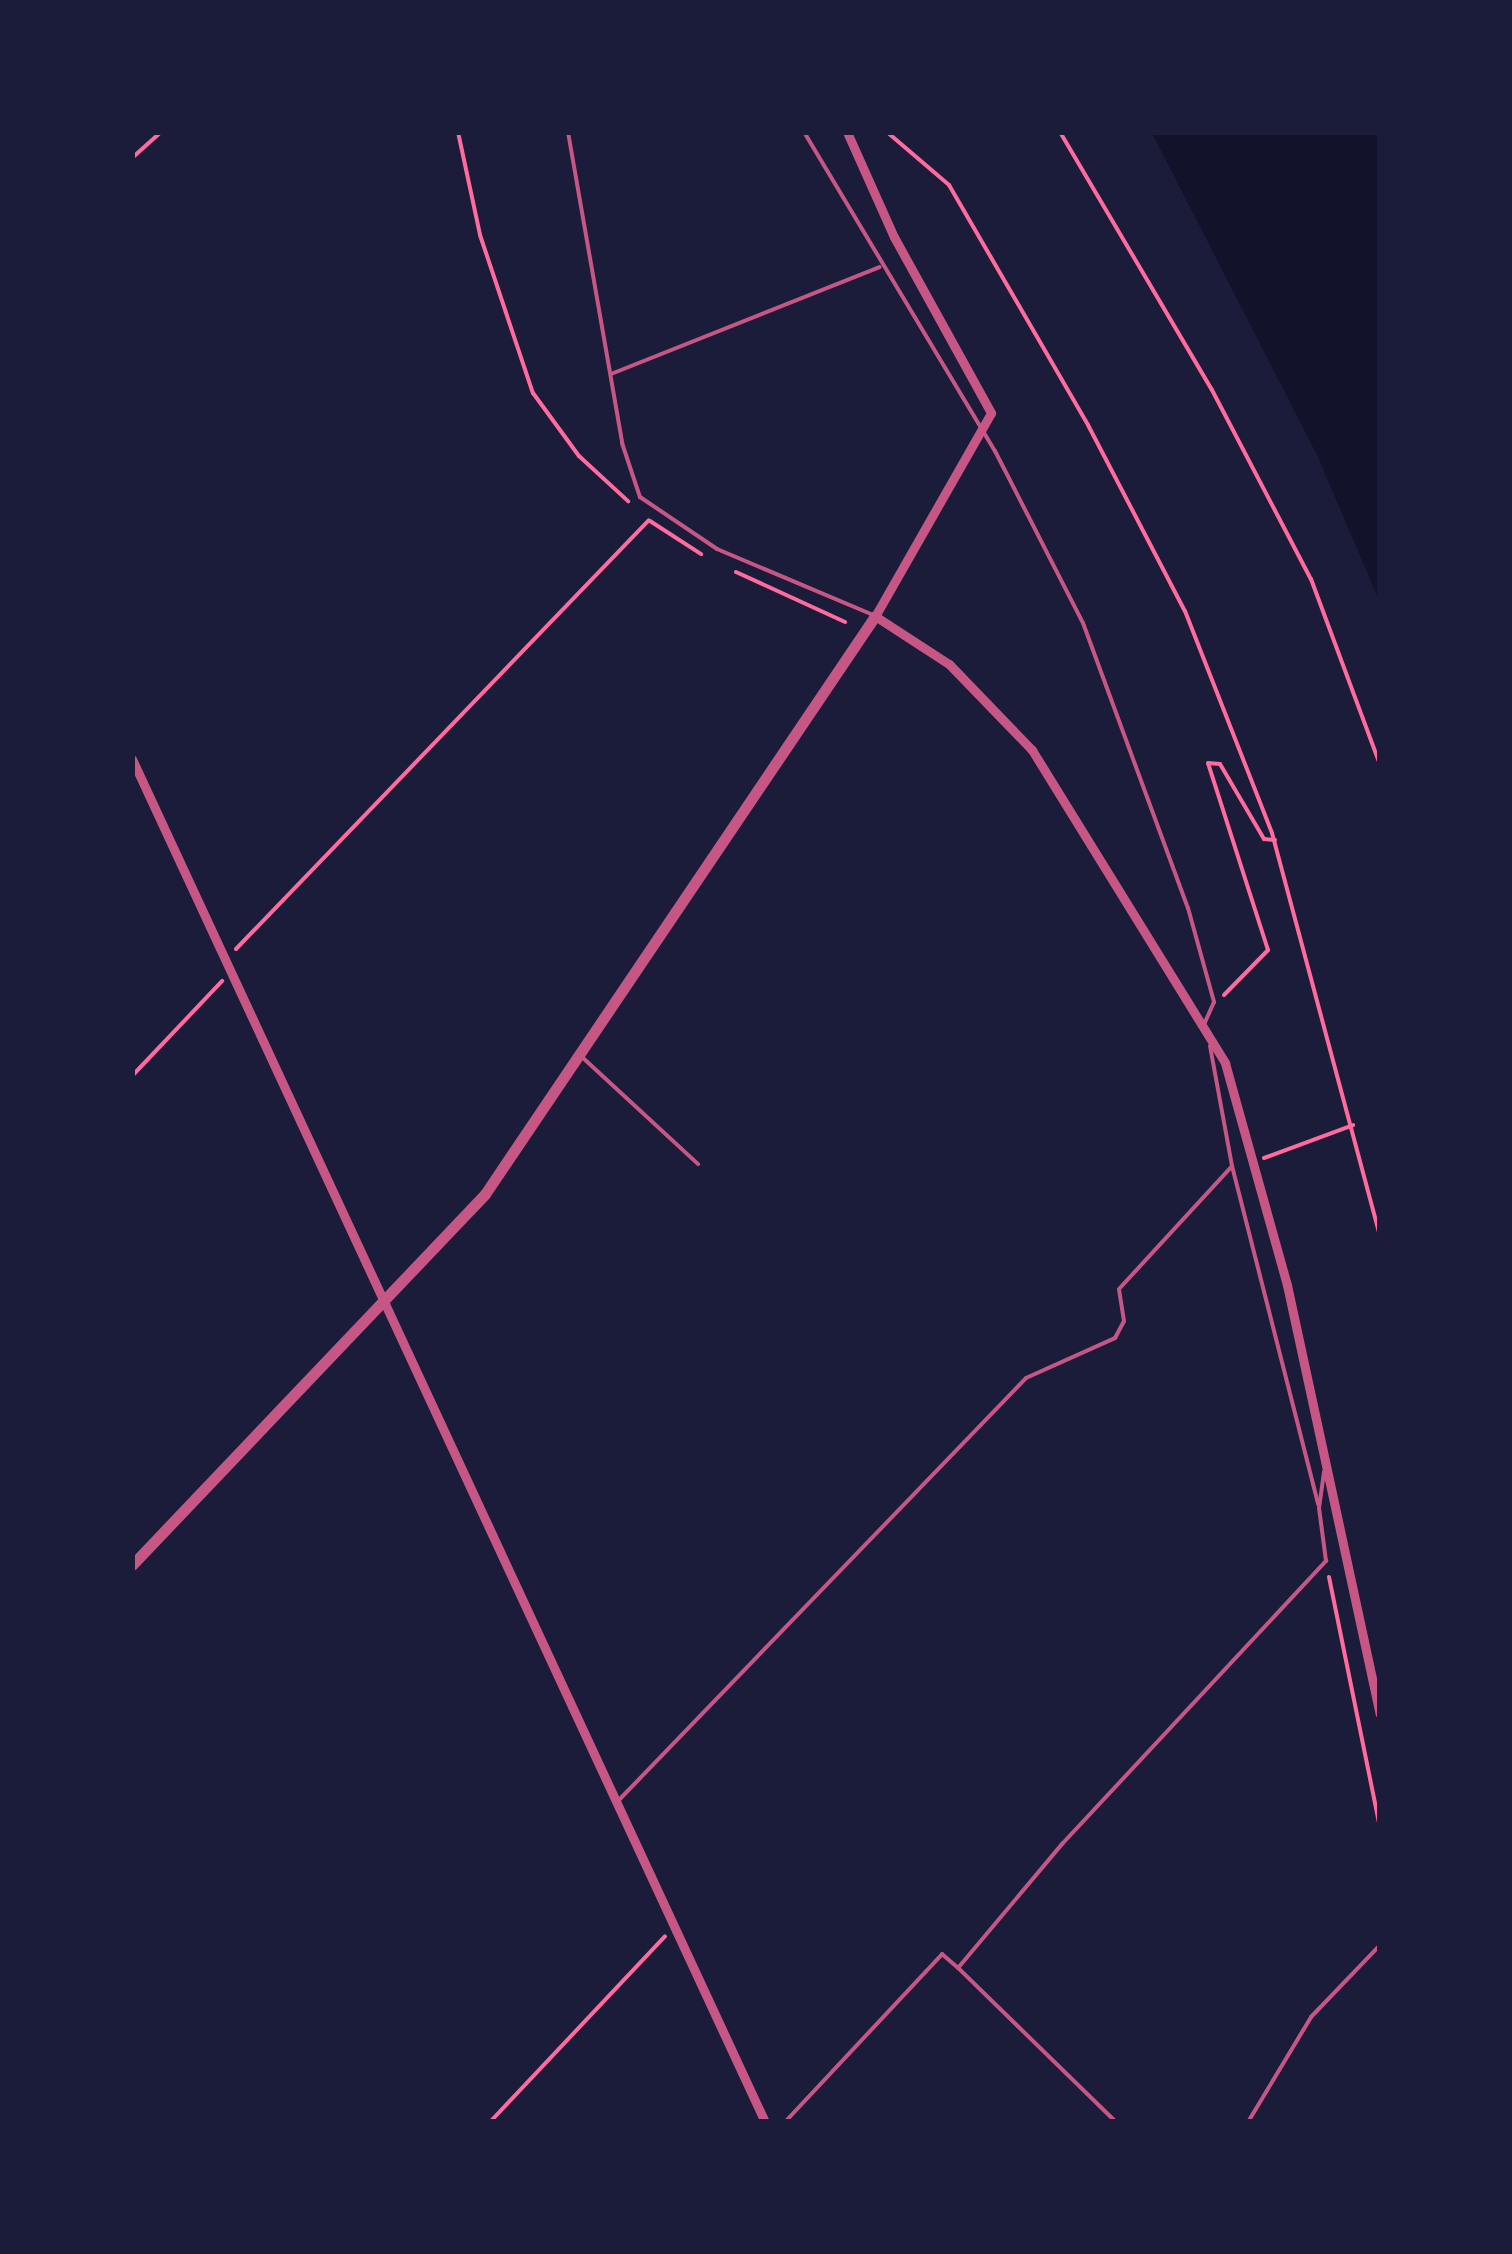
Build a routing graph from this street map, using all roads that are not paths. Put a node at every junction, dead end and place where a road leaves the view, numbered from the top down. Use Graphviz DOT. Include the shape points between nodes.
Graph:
graph roads {
  1 [pos="568,132"];
  2 [pos="804,132"];
  3 [pos="847,132"];
  4 [pos="880,267"];
  5 [pos="611,374"];
  6 [pos="982,434"];
  7 [pos="875,616"];
  8 [pos="132,758"];
  9 [pos="1204,1024"];
  10 [pos="1211,1038"];
  11 [pos="582,1057"];
  12 [pos="698,1164"];
  13 [pos="1232,1166"];
  14 [pos="386,1301"];
  15 [pos="1326,1457"];
  16 [pos="1319,1508"];
  17 [pos="132,1565"];
  18 [pos="1380,1714"];
  19 [pos="618,1801"];
  20 [pos="1380,1945"];
  21 [pos="958,1968"];
  22 [pos="765,2122"];
  23 [pos="784,2122"];
  24 [pos="1116,2122"];
  25 [pos="1248,2122"];
  1 -- 5 [label="lane"];
  2 -- 4 [label="lane"];
  3 -- 6 [label="street" via="894,237 986,398 991,413"];
  4 -- 5 [label="lane"];
  4 -- 6 [label="lane"];
  5 -- 7 [label="lane" via="630,476 657,514 743,562"];
  6 -- 7 [label="street"];
  6 -- 9 [label="lane" via="1083,624 1188,908 1212,998"];
  7 -- 9 [label="street" via="949,664 1032,750"];
  7 -- 11 [label="street"];
  8 -- 14 [label="street"];
  9 -- 10 [label="street"];
  10 -- 13 [label="lane"];
  10 -- 15 [label="street" via="1236,1086 1257,1161"];
  11 -- 12 [label="lane"];
  11 -- 14 [label="street" via="485,1194"];
  13 -- 16 [label="lane"];
  13 -- 19 [label="lane" via="1119,1289 1124,1321 1116,1338 1026,1378"];
  14 -- 17 [label="street"];
  14 -- 19 [label="street"];
  15 -- 16 [label="lane"];
  15 -- 18 [label="street"];
  16 -- 21 [label="lane" via="1326,1561 1063,1843"];
  19 -- 22 [label="street"];
  20 -- 25 [label="lane" via="1311,2017"];
  21 -- 23 [label="lane" via="942,1954"];
  21 -- 24 [label="lane"];
}
